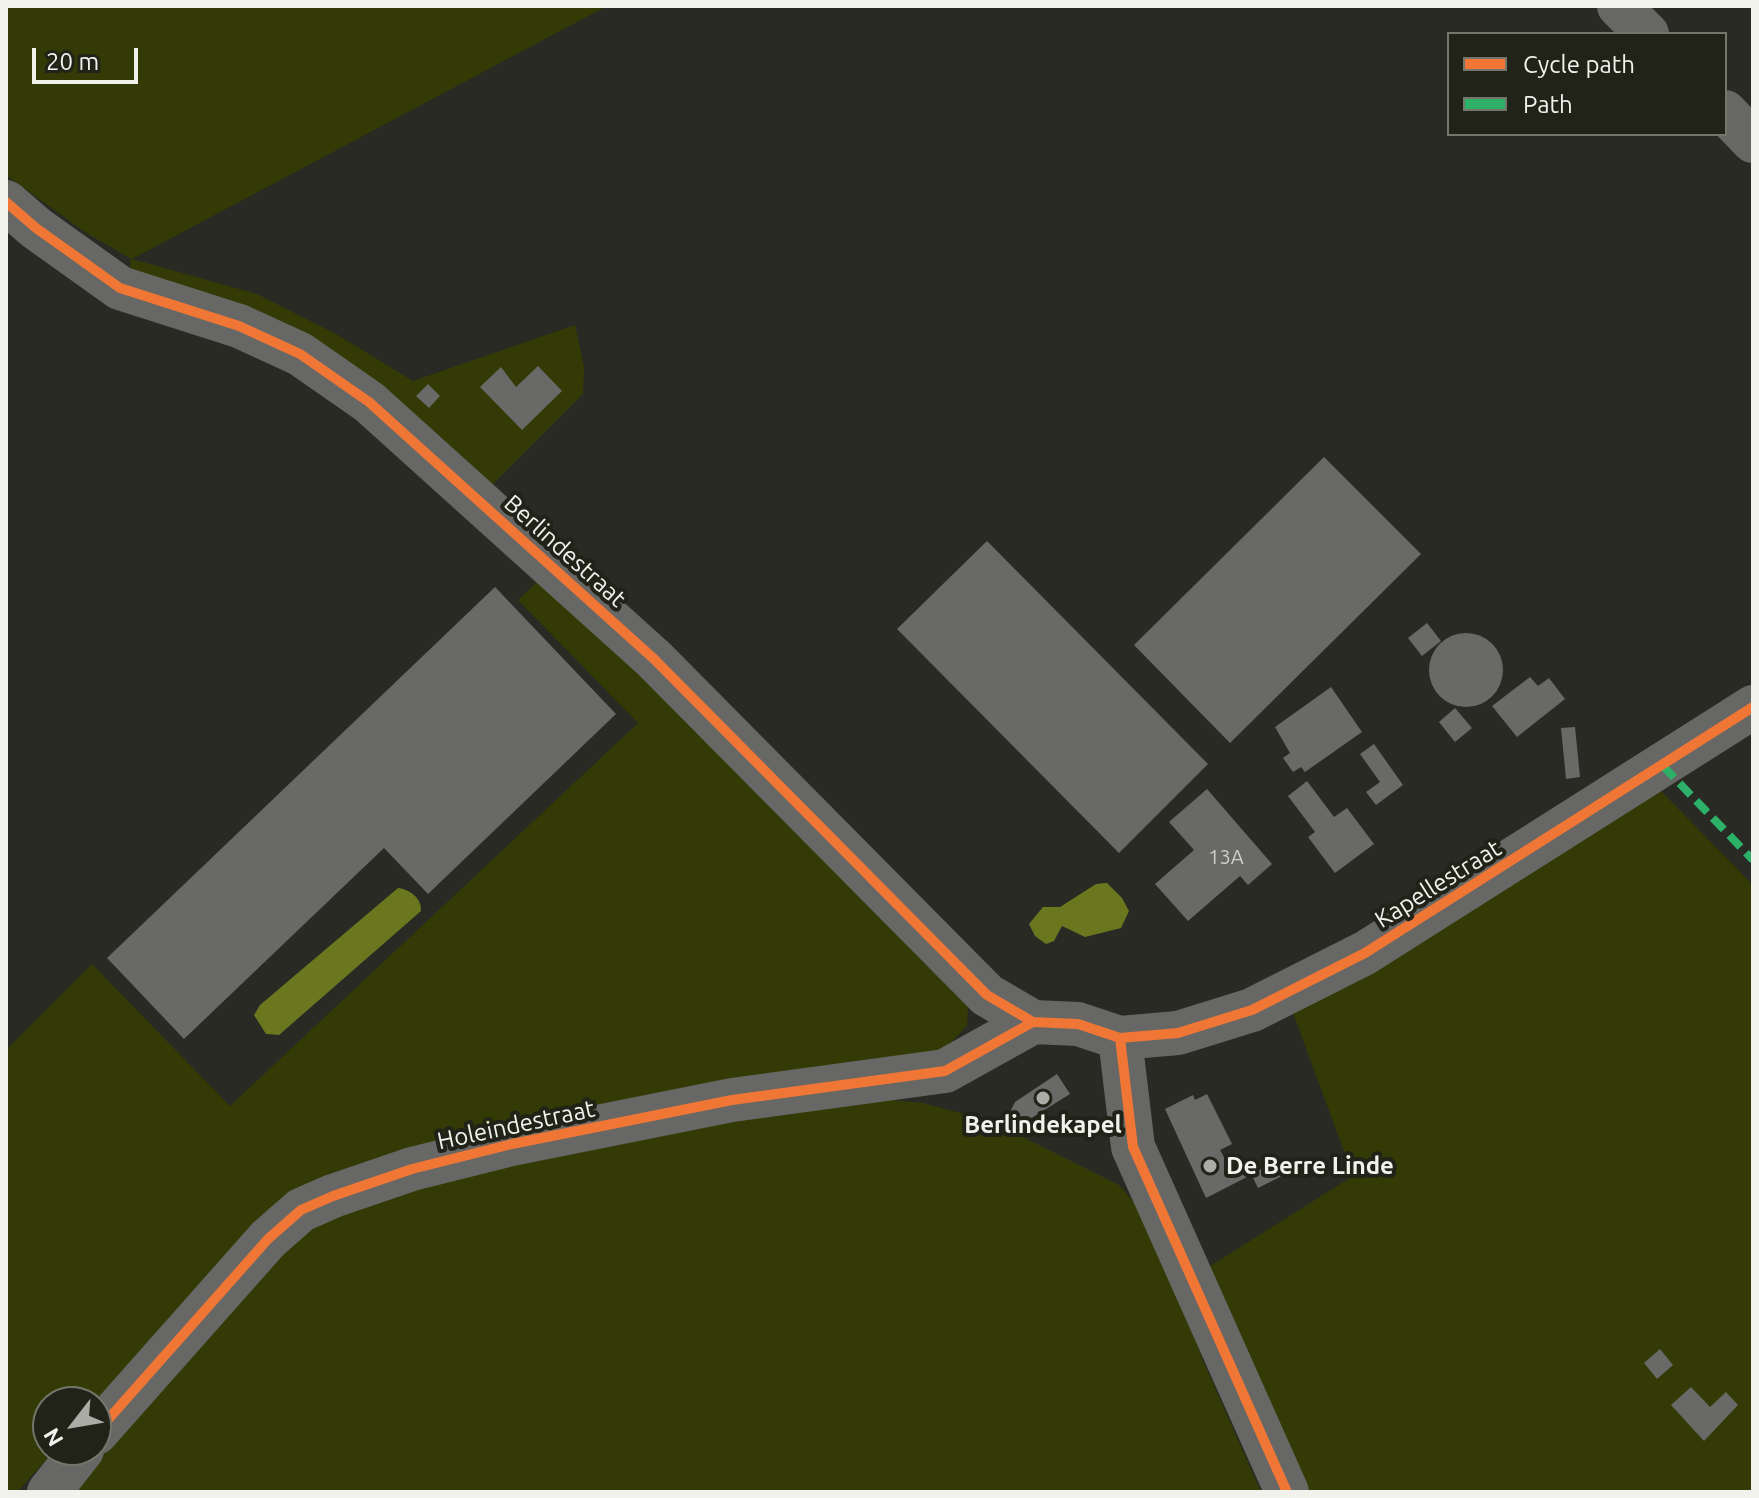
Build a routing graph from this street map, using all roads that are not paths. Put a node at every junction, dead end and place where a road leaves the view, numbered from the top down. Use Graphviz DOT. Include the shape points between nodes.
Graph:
graph roads {
  1 [pos="1619,6"];
  2 [pos="1645,32"];
  3 [pos="1727,114"];
  4 [pos="1753,141"];
  5 [pos="6,202"];
  6 [pos="1753,707"];
  7 [pos="1033,1022"];
  8 [pos="1120,1038"];
  9 [pos="112,1415"];
  10 [pos="69,1466"];
  11 [pos="49,1492"];
  12 [pos="1287,1492"];
  1 -- 2 [label="street"];
  3 -- 4 [label="street"];
  5 -- 7 [label="street, Berlindestraat" via="120,288 239,326 300,354 369,402 654,659 987,995"];
  6 -- 8 [label="street, Kapellestraat" via="1365,953 1252,1010 1178,1033"];
  7 -- 8 [label="street, Kapellestraat" via="1078,1024"];
  7 -- 9 [label="street, Holeindestraat" via="945,1071 732,1100 512,1144 412,1169 301,1210 268,1239"];
  8 -- 12 [label="street" via="1133,1147"];
  10 -- 11 [label="street"];
}
